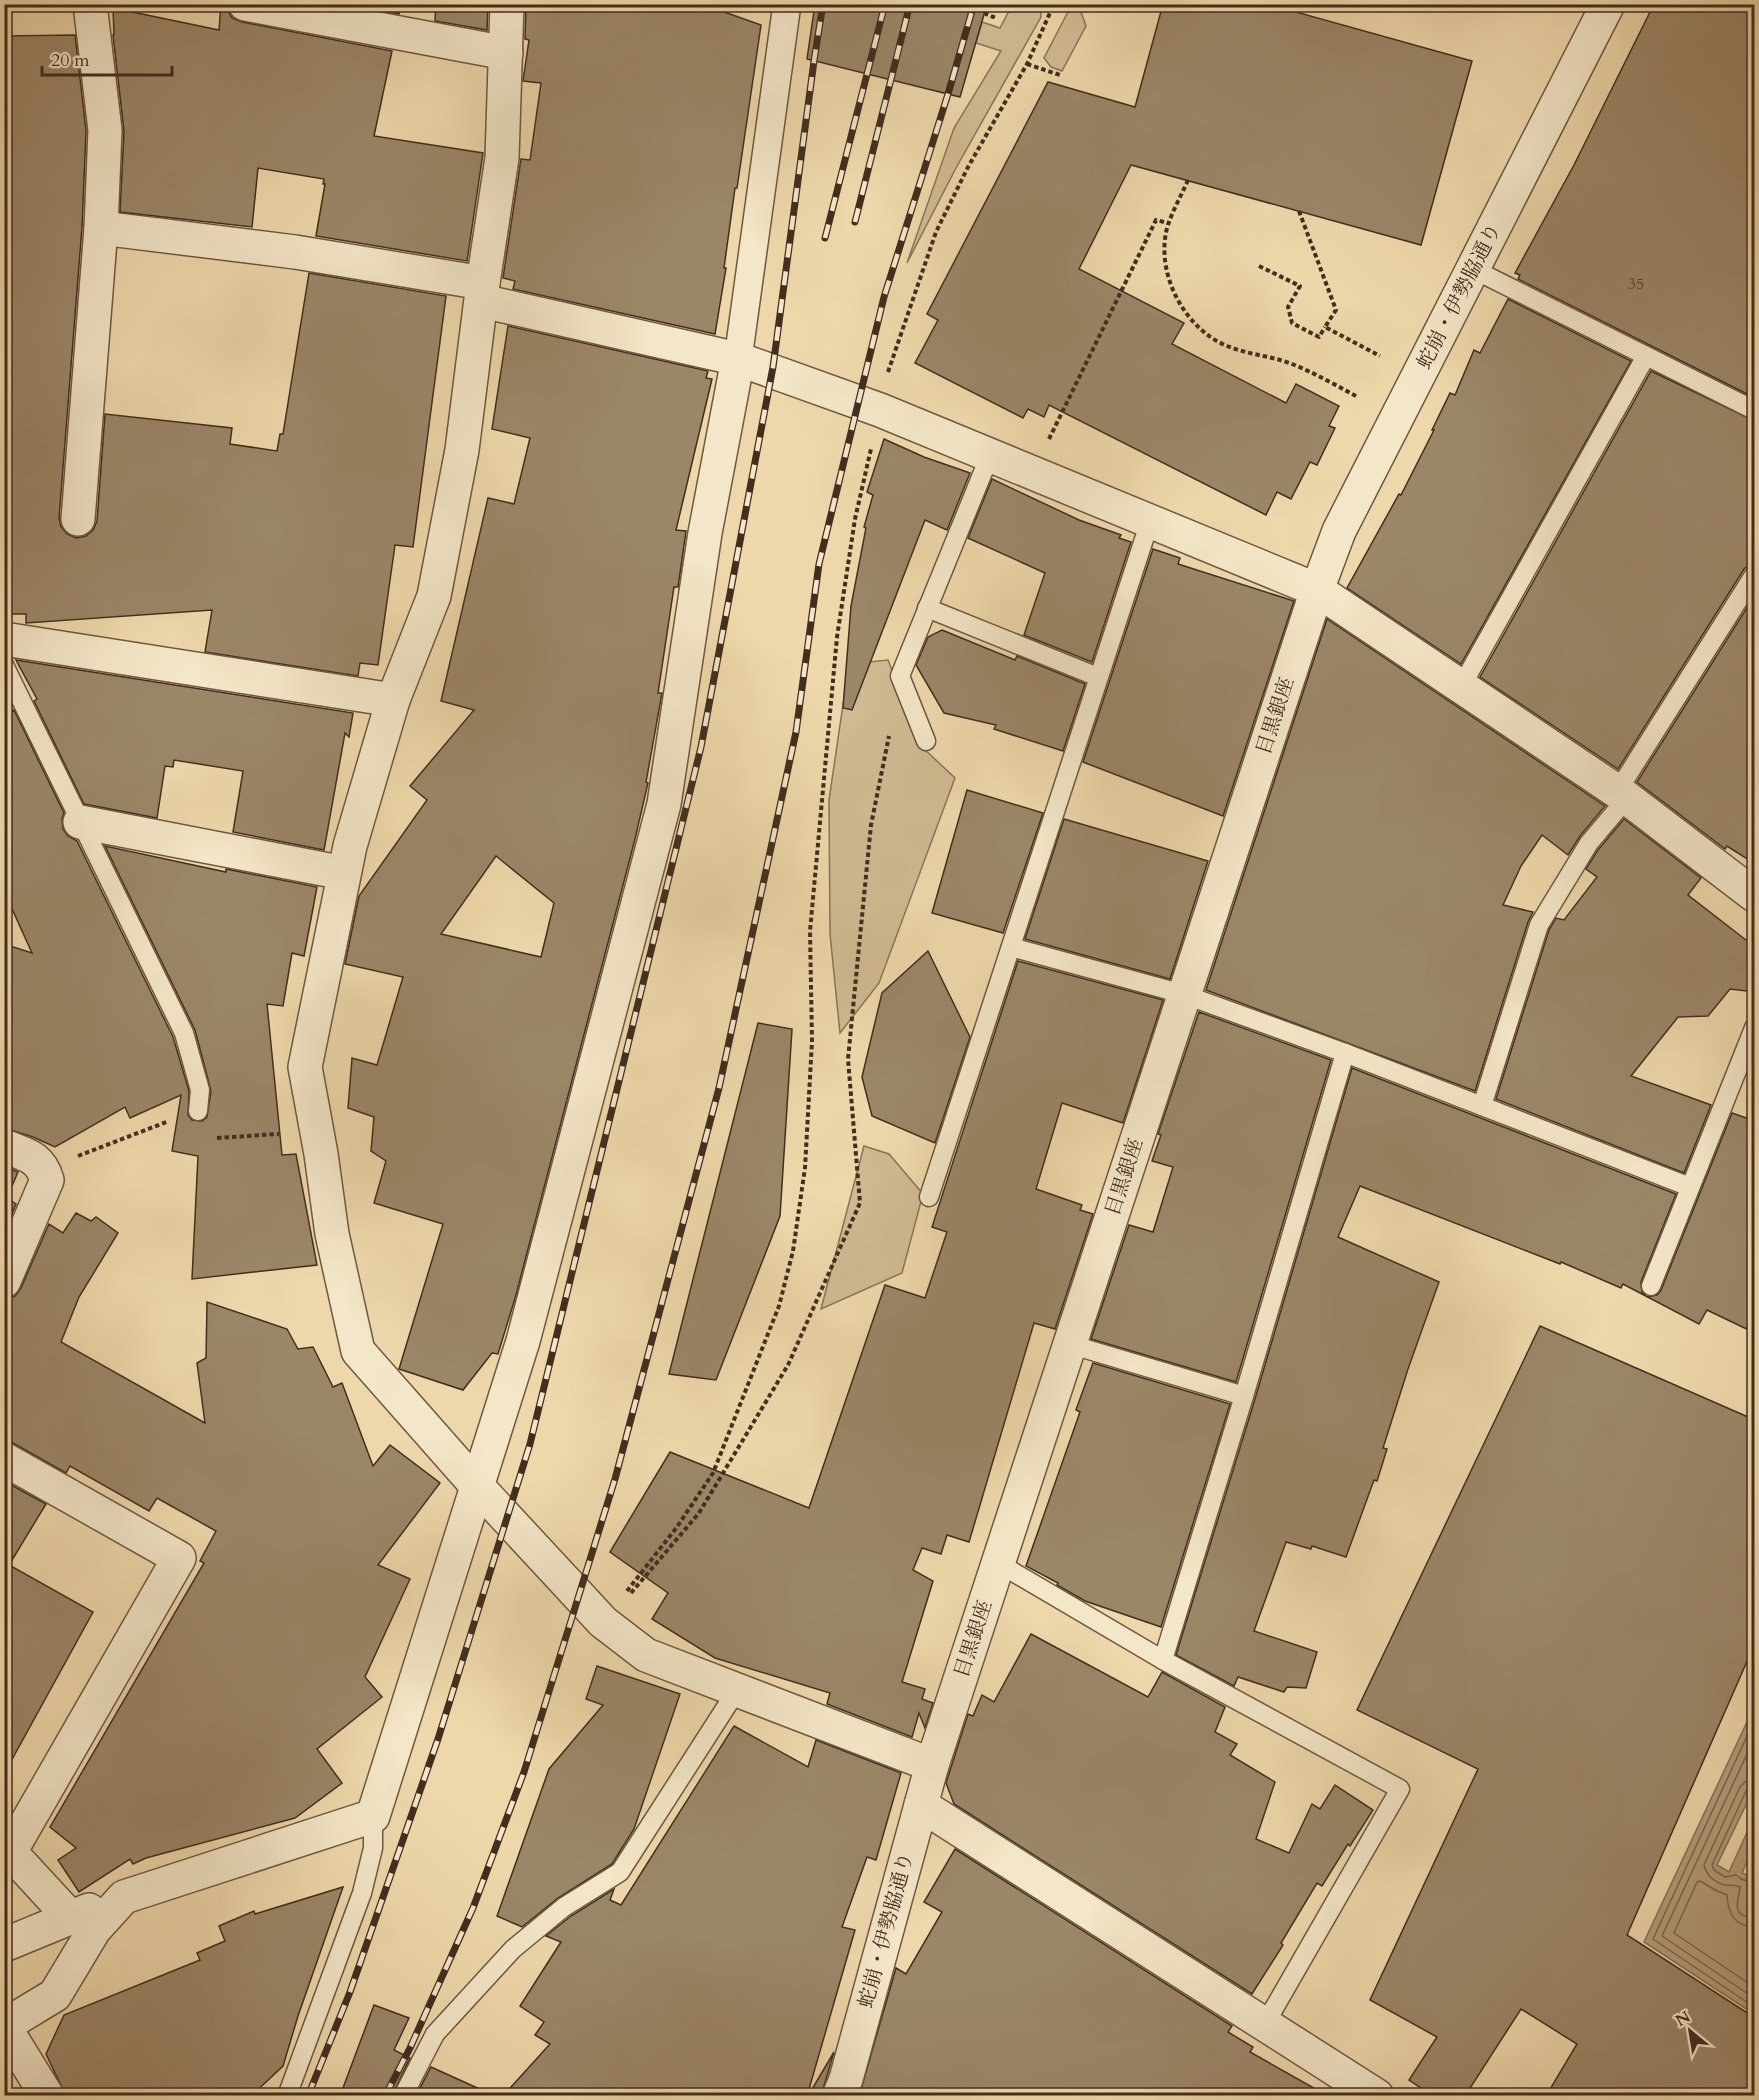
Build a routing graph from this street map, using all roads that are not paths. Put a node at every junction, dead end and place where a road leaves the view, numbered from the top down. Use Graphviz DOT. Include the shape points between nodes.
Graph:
graph roads {
  1 [pos="90,4"];
  2 [pos="245,4"];
  3 [pos="507,4"];
  4 [pos="787,4"];
  5 [pos="1608,4"];
  6 [pos="506,53"];
  7 [pos="101,228"];
  8 [pos="1473,269"];
  9 [pos="482,292"];
  10 [pos="1646,356"];
  11 [pos="738,359"];
  12 [pos="1755,410"];
  13 [pos="990,455"];
  14 [pos="78,519"];
  15 [pos="1150,521"];
  16 [pos="1755,575"];
  17 [pos="1317,590"];
  18 [pos="927,608"];
  19 [pos="4,639"];
  20 [pos="4,665"];
  21 [pos="1098,677"];
  22 [pos="1461,687"];
  23 [pos="393,700"];
  24 [pos="926,741"];
  25 [pos="1622,795"];
  26 [pos="80,822"];
  27 [pos="344,873"];
  28 [pos="1755,895"];
  29 [pos="1011,947"];
  30 [pos="1183,994"];
  31 [pos="1755,1028"];
  32 [pos="1345,1053"];
  33 [pos="1482,1106"];
  34 [pos="198,1111"];
  35 [pos="4,1146"];
  36 [pos="1690,1187"];
  37 [pos="928,1197"];
  38 [pos="4,1281"];
  39 [pos="1651,1286"];
  40 [pos="1069,1344"];
  41 [pos="1244,1396"];
  42 [pos="4,1459"];
  43 [pos="477,1486"];
  44 [pos="998,1563"];
  45 [pos="1164,1660"];
  46 [pos="737,1690"];
  47 [pos="932,1765"];
  48 [pos="921,1806"];
  49 [pos="373,1816"];
  50 [pos="124,1897"];
  51 [pos="70,1917"];
  52 [pos="4,1945"];
  53 [pos="1265,2024"];
  54 [pos="4,2026"];
  55 [pos="850,2090"];
  56 [pos="47,2096"];
  57 [pos="287,2096"];
  58 [pos="403,2096"];
  59 [pos="1377,2096"];
  1 -- 7 [label="street" via="105,130"];
  2 -- 6 [label="street"];
  3 -- 6 [label="street"];
  4 -- 11 [label="street"];
  5 -- 8 [label="street, 蛇崩・伊勢脇通り"];
  6 -- 9 [label="street" via="502,158"];
  7 -- 9 [label="street" via="295,252"];
  7 -- 14 [label="street"];
  8 -- 10 [label="lane"];
  8 -- 17 [label="street, 蛇崩・伊勢脇通り" via="1339,531"];
  9 -- 11 [label="street"];
  9 -- 23 [label="street" via="462,450 434,596"];
  10 -- 12 [label="lane"];
  10 -- 22 [label="lane"];
  11 -- 13 [label="street"];
  11 -- 43 [label="street" via="705,533 664,804 523,1341"];
  13 -- 15 [label="street"];
  13 -- 18 [label="lane"];
  15 -- 17 [label="street"];
  15 -- 21 [label="lane"];
  16 -- 25 [label="lane"];
  17 -- 22 [label="street"];
  17 -- 30 [label="street, 目黒銀座"];
  18 -- 21 [label="lane"];
  18 -- 24 [label="lane" via="900,676"];
  19 -- 23 [label="street"];
  20 -- 26 [label="lane"];
  21 -- 29 [label="lane"];
  22 -- 25 [label="street"];
  23 -- 27 [label="street"];
  25 -- 28 [label="street"];
  25 -- 33 [label="lane" via="1539,925"];
  26 -- 27 [label="street"];
  26 -- 34 [label="lane" via="184,1033 200,1089"];
  27 -- 43 [label="street" via="305,1067 332,1234 357,1351"];
  29 -- 30 [label="lane"];
  29 -- 37 [label="lane"];
  30 -- 32 [label="lane"];
  30 -- 40 [label="street, 目黒銀座"];
  31 -- 36 [label="lane"];
  32 -- 33 [label="lane"];
  32 -- 41 [label="lane"];
  33 -- 36 [label="lane"];
  35 -- 38 [label="street" via="36,1159 47,1180"];
  36 -- 39 [label="lane"];
  40 -- 41 [label="lane"];
  40 -- 44 [label="street, 目黒銀座"];
  41 -- 45 [label="lane"];
  42 -- 51 [label="street" via="179,1558 10,1852"];
  43 -- 46 [label="street" via="604,1623 646,1654"];
  43 -- 49 [label="street"];
  44 -- 45 [label="lane"];
  44 -- 47 [label="street, 目黒銀座"];
  45 -- 53 [label="lane" via="1400,1789"];
  46 -- 47 [label="street"];
  46 -- 58 [label="lane" via="620,1872 564,1907 513,1948 435,2034"];
  47 -- 48 [label="street, 蛇崩・伊勢脇通り"];
  48 -- 53 [label="street"];
  48 -- 55 [label="street, 蛇崩・伊勢脇通り"];
  49 -- 50 [label="street"];
  49 -- 57 [label="lane" via="373,1848 362,1893"];
  50 -- 51 [label="street"];
  50 -- 54 [label="street" via="94,1930 55,1995"];
  51 -- 52 [label="street"];
  53 -- 59 [label="street"];
  54 -- 56 [label="street"];
}
